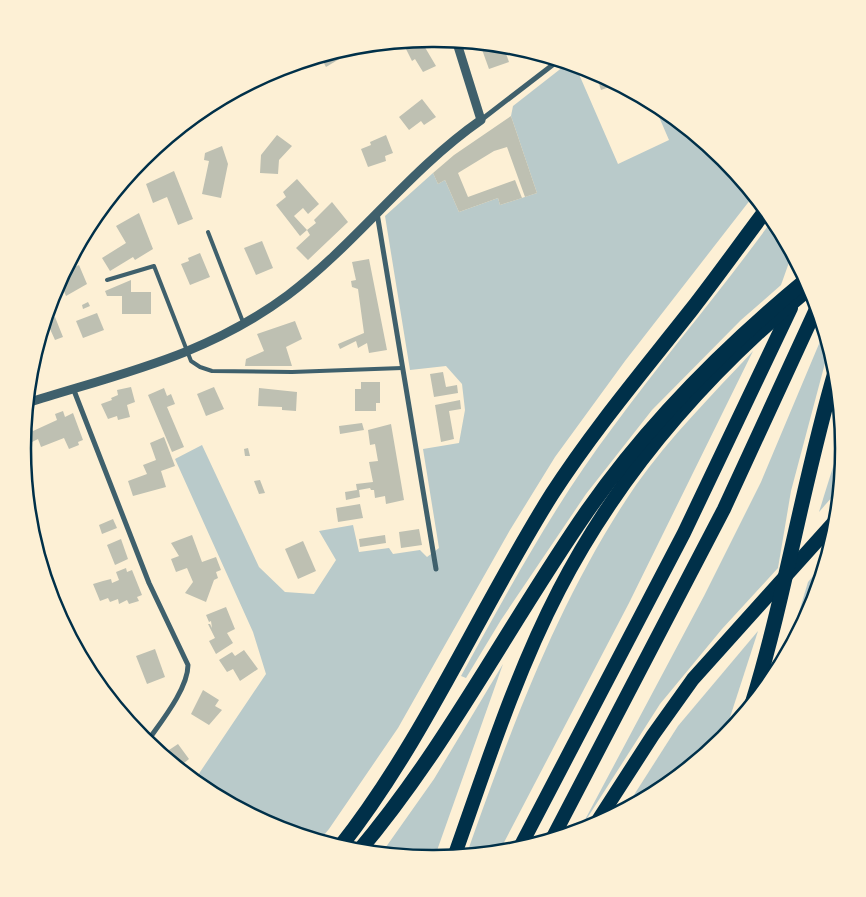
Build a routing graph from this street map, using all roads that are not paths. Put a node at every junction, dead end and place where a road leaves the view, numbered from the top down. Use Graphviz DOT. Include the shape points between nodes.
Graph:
graph roads {
  1 [pos="458,48"];
  2 [pos="553,65"];
  3 [pos="481,120"];
  4 [pos="377,213"];
  5 [pos="761,217"];
  6 [pos="208,232"];
  7 [pos="106,280"];
  8 [pos="800,285"];
  9 [pos="801,289"];
  10 [pos="803,294"];
  11 [pos="812,317"];
  12 [pos="244,324"];
  13 [pos="187,353"];
  14 [pos="402,368"];
  15 [pos="709,374"];
  16 [pos="73,388"];
  17 [pos="830,390"];
  18 [pos="34,401"];
  19 [pos="826,531"];
  20 [pos="436,569"];
  21 [pos="757,686"];
  22 [pos="151,735"];
  23 [pos="603,813"];
  24 [pos="556,831"];
  25 [pos="524,840"];
  26 [pos="345,841"];
  27 [pos="364,844"];
  28 [pos="457,849"];
  1 -- 3 [label="street"];
  2 -- 3 [label="street"];
  3 -- 4 [label="street" via="445,146"];
  4 -- 12 [label="street" via="311,276"];
  4 -- 14 [label="street"];
  5 -- 26 [label="highway" via="553,492 418,732"];
  6 -- 12 [label="lane"];
  7 -- 13 [label="lane" via="154,266"];
  8 -- 15 [label="highway"];
  9 -- 25 [label="highway" via="680,541"];
  10 -- 15 [label="highway"];
  11 -- 24 [label="highway" via="724,509"];
  12 -- 13 [label="street"];
  13 -- 14 [label="lane" via="196,364 212,371"];
  13 -- 16 [label="street"];
  14 -- 20 [label="street"];
  15 -- 27 [label="highway" via="648,432 594,502 404,793"];
  15 -- 28 [label="highway" via="642,458 600,518 566,577 517,683"];
  16 -- 18 [label="street"];
  16 -- 22 [label="street" via="149,583 188,665 186,677 173,703"];
  17 -- 21 [label="highway" via="780,604"];
  19 -- 23 [label="highway" via="682,693"];
}
